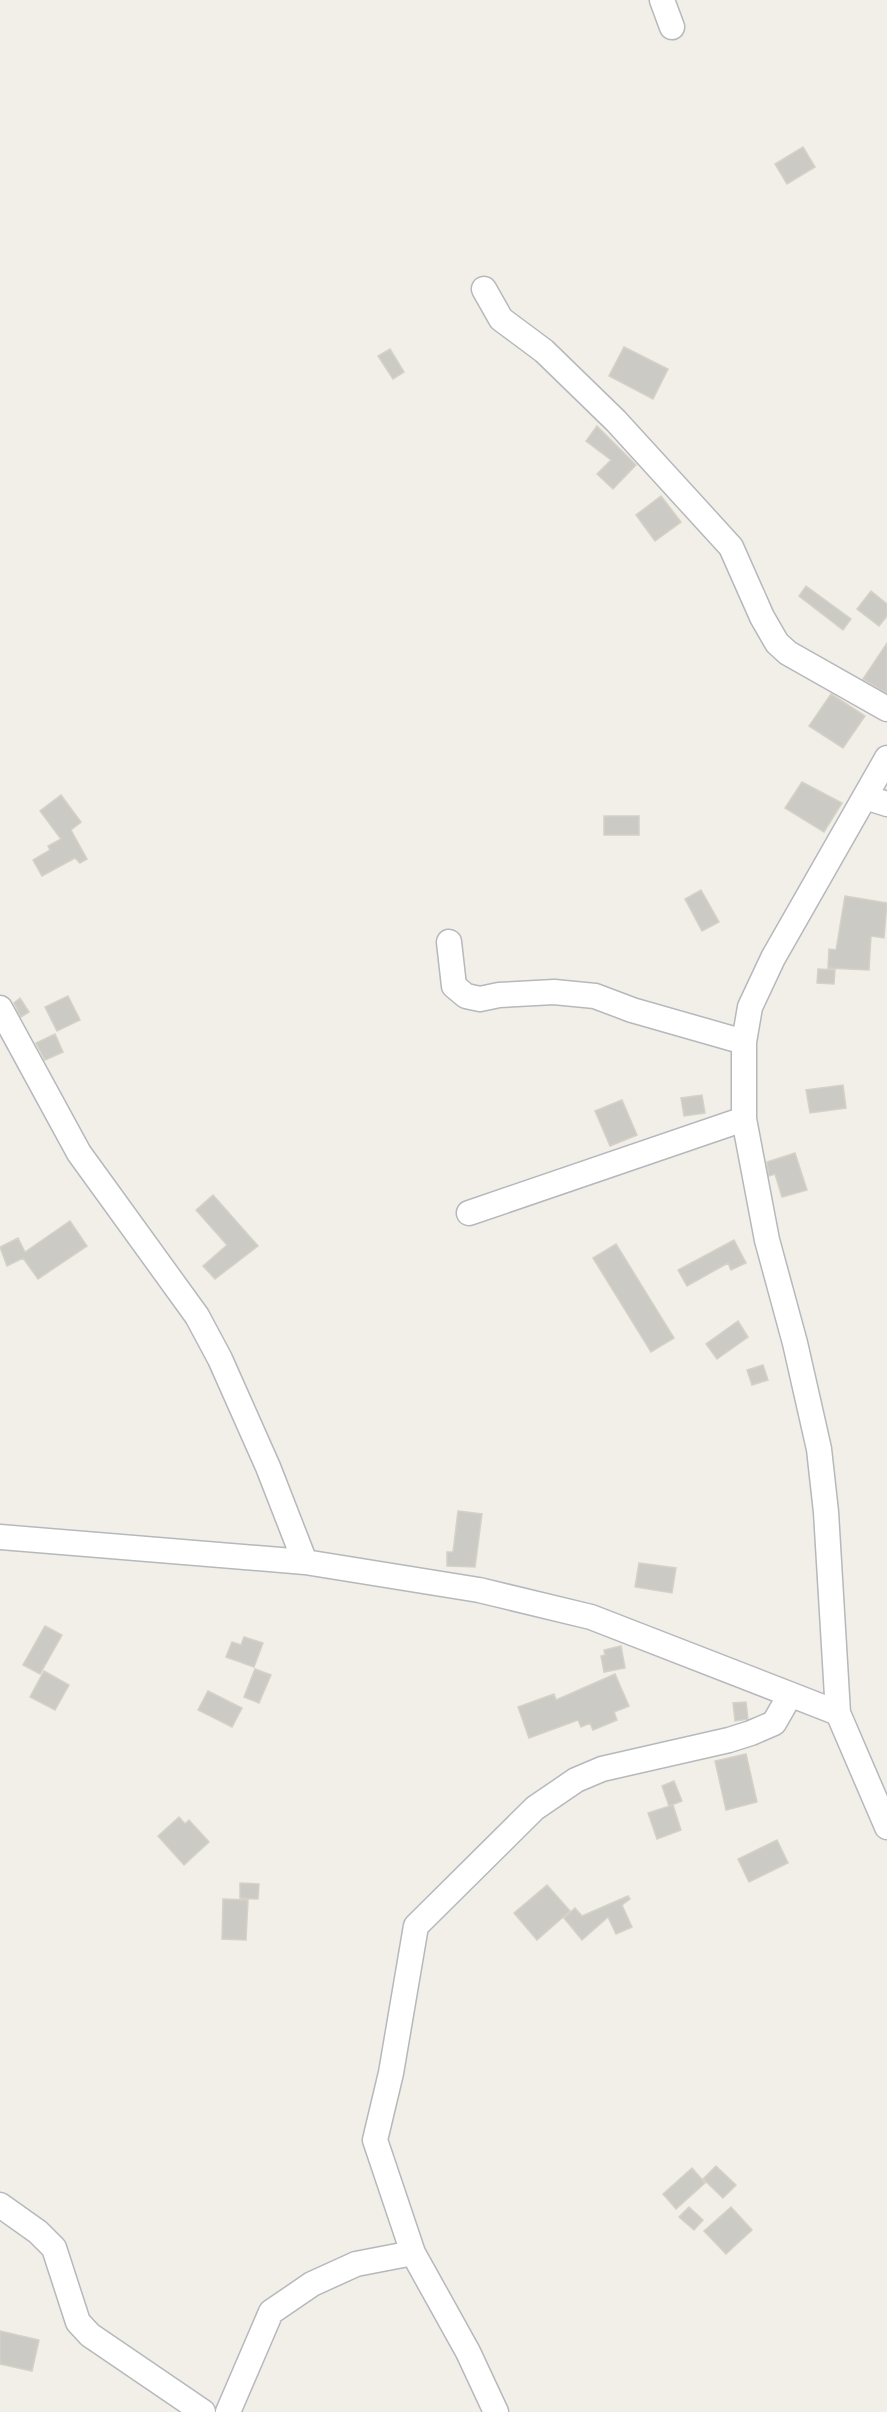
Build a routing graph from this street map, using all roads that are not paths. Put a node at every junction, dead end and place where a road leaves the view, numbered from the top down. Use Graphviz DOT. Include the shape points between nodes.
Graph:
graph roads {
  1 [pos="662,0"];
  2 [pos="672,27"];
  3 [pos="484,289"];
  4 [pos="887,710"];
  5 [pos="887,758"];
  6 [pos="876,800"];
  7 [pos="448,942"];
  8 [pos="0,1008"];
  9 [pos="744,1042"];
  10 [pos="744,1119"];
  11 [pos="469,1213"];
  12 [pos="0,1537"];
  13 [pos="305,1562"];
  14 [pos="790,1695"];
  15 [pos="838,1713"];
  16 [pos="887,1827"];
  17 [pos="0,2205"];
  18 [pos="412,2253"];
  19 [pos="203,2412"];
  20 [pos="228,2412"];
  21 [pos="496,2412"];
  1 -- 2 [label="street"];
  3 -- 4 [label="street" via="501,319 544,351 616,421 731,547 777,643"];
  5 -- 6 [label="street"];
  6 -- 9 [label="street" via="772,958 750,1007"];
  7 -- 9 [label="street" via="454,986 466,996 480,999 555,992 595,996"];
  8 -- 13 [label="street" via="79,1153 197,1316 263,1456"];
  9 -- 10 [label="street"];
  10 -- 11 [label="street"];
  10 -- 15 [label="street" via="767,1240 819,1449"];
  12 -- 13 [label="street"];
  13 -- 14 [label="street" via="479,1590 591,1617"];
  14 -- 15 [label="street"];
  14 -- 18 [label="street" via="774,1723 751,1733 602,1769 576,1780 535,1808 416,1926 391,2073 375,2140"];
  15 -- 16 [label="street"];
  17 -- 19 [label="street" via="54,2248 78,2322 90,2335"];
  18 -- 20 [label="street" via="356,2264 312,2284 271,2312"];
  18 -- 21 [label="street" via="468,2352"];
}
